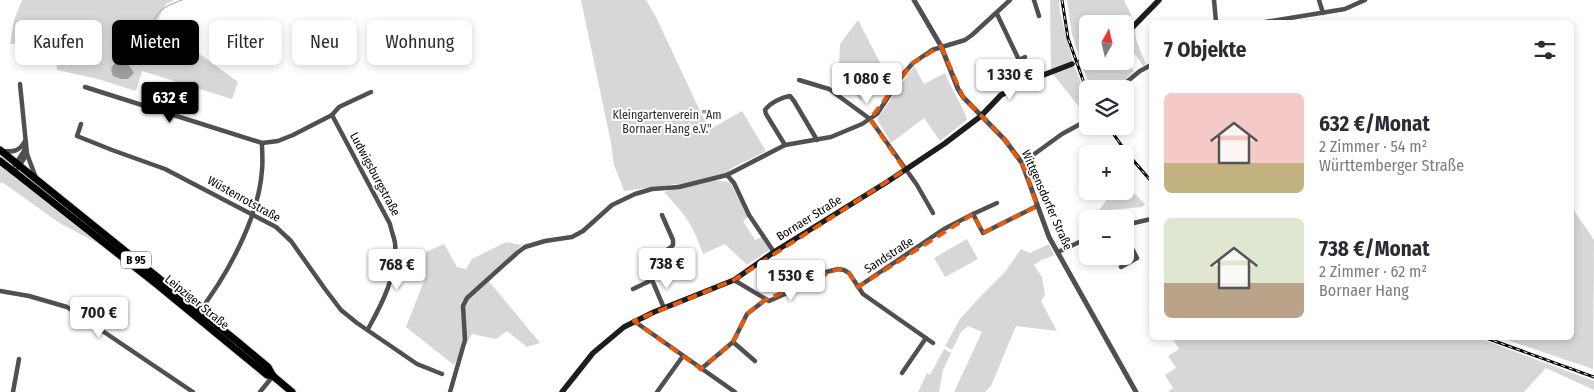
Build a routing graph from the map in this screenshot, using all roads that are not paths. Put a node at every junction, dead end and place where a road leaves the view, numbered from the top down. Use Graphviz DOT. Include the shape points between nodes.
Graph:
graph roads {
  1 [pos="914,0"];
  2 [pos="1010,0"];
  3 [pos="1034,0"];
  4 [pos="1159,0"];
  5 [pos="1319,0"];
  6 [pos="1365,0"];
  7 [pos="1214,2"];
  8 [pos="1323,13"];
  9 [pos="997,14"];
  10 [pos="1040,16"];
  11 [pos="1216,20"];
  12 [pos="1278,20"];
  13 [pos="1134,26"];
  14 [pos="941,46"];
  15 [pos="1025,57"];
  16 [pos="1072,64"];
  17 [pos="1149,66"];
  18 [pos="799,80"];
  19 [pos="1129,80"];
  20 [pos="20,84"];
  21 [pos="85,87"];
  22 [pos="372,92"];
  23 [pos="332,115"];
  24 [pos="981,116"];
  25 [pos="870,119"];
  26 [pos="81,124"];
  27 [pos="1079,125"];
  28 [pos="27,138"];
  29 [pos="817,140"];
  30 [pos="262,143"];
  31 [pos="785,146"];
  32 [pos="0,150"];
  33 [pos="28,154"];
  34 [pos="0,161"];
  35 [pos="1022,163"];
  36 [pos="18,164"];
  37 [pos="905,170"];
  38 [pos="13,171"];
  39 [pos="727,175"];
  40 [pos="37,179"];
  41 [pos="997,203"];
  42 [pos="1037,206"];
  43 [pos="933,213"];
  44 [pos="252,214"];
  45 [pos="973,214"];
  46 [pos="662,215"];
  47 [pos="1149,219"];
  48 [pos="1134,223"];
  49 [pos="1079,242"];
  50 [pos="1134,251"];
  51 [pos="774,252"];
  52 [pos="1058,252"];
  53 [pos="1134,260"];
  54 [pos="1125,265"];
  55 [pos="1121,267"];
  56 [pos="652,280"];
  57 [pos="734,280"];
  58 [pos="858,287"];
  59 [pos="633,289"];
  60 [pos="0,291"];
  61 [pos="765,300"];
  62 [pos="664,308"];
  63 [pos="198,314"];
  64 [pos="634,321"];
  65 [pos="368,330"];
  66 [pos="926,338"];
  67 [pos="733,342"];
  68 [pos="933,343"];
  69 [pos="683,356"];
  70 [pos="19,359"];
  71 [pos="755,360"];
  72 [pos="701,369"];
  73 [pos="902,373"];
  74 [pos="442,374"];
  75 [pos="273,376"];
  76 [pos="13,392"];
  77 [pos="193,392"];
  78 [pos="260,392"];
  79 [pos="292,392"];
  80 [pos="450,392"];
  81 [pos="562,392"];
  82 [pos="657,392"];
  83 [pos="735,392"];
  84 [pos="1136,392"];
  1 -- 14 [label="street, Wittgensdorfer Straße"];
  2 -- 9 [label="street"];
  3 -- 10 [label="street"];
  4 -- 13 [label="main road"];
  5 -- 8 [label="street"];
  6 -- 8 [label="street" via="1345,10"];
  7 -- 11 [label="street"];
  8 -- 12 [label="street"];
  9 -- 14 [label="street" via="964,40"];
  9 -- 15 [label="street" via="1019,60"];
  14 -- 24 [label="street, Wittgensdorfer Straße" via="958,89"];
  14 -- 25 [label="street" via="913,64"];
  16 -- 24 [label="main road, Bornaer Straße" via="1007,91 997,97"];
  17 -- 19 [label="street"];
  18 -- 25 [label="street" via="829,89"];
  20 -- 28 [label="street"];
  21 -- 30 [label="street"];
  22 -- 23 [label="street" via="339,107"];
  23 -- 30 [label="street" via="278,141"];
  23 -- 65 [label="street, Ludwigsburgstraße" via="390,224 395,244 391,278"];
  24 -- 35 [label="street, Wittgensdorfer Straße"];
  24 -- 37 [label="main road, Bornaer Straße"];
  25 -- 29 [label="street"];
  25 -- 37 [label="street"];
  26 -- 44 [label="street, Wüstenrotstraße" via="77,136 165,169"];
  27 -- 35 [label="street"];
  28 -- 32 [label="street" via="19,150"];
  28 -- 33 [label="street"];
  28 -- 36 [label="street"];
  29 -- 31 [label="street"];
  29 -- 31 [label="street" via="794,101 790,96 784,96 765,110"];
  30 -- 44 [label="street" via="262,170"];
  31 -- 39 [label="street"];
  32 -- 36 [label="main road, Leipziger Straße / B 95"];
  33 -- 36 [label="street"];
  33 -- 40 [label="street"];
  34 -- 38 [label="main road, Leipziger Straße / B 95"];
  35 -- 42 [label="street, Wittgensdorfer Straße"];
  36 -- 38 [label="street"];
  36 -- 40 [label="main road, Leipziger Straße / B 95"];
  37 -- 43 [label="street" via="918,185"];
  37 -- 51 [label="main road, Bornaer Straße"];
  38 -- 63 [label="main road, Leipziger Straße / B 95"];
  39 -- 51 [label="street"];
  39 -- 80 [label="street" via="635,194 612,205 572,237 545,241 517,253 467,298 463,306 465,340"];
  40 -- 63 [label="main road, Leipziger Straße / B 95"];
  41 -- 45 [label="street, Sandstraße"];
  42 -- 45 [label="street" via="983,233"];
  42 -- 52 [label="street, Wittgensdorfer Straße"];
  44 -- 63 [label="street" via="236,253"];
  44 -- 65 [label="street, Wüstenrotstraße" via="276,227 292,241 342,310"];
  45 -- 58 [label="street, Sandstraße" via="944,229"];
  46 -- 56 [label="street" via="673,245 651,259"];
  47 -- 48 [label="street"];
  49 -- 52 [label="street"];
  50 -- 53 [label="street" via="1138,258"];
  51 -- 57 [label="main road, Bornaer Straße"];
  52 -- 84 [label="street, Wittgensdorfer Straße"];
  54 -- 55 [label="street"];
  56 -- 59 [label="street"];
  56 -- 62 [label="street"];
  57 -- 61 [label="street"];
  57 -- 62 [label="main road, Bornaer Straße"];
  58 -- 61 [label="street, Sandstraße" via="848,273 838,269 769,302"];
  58 -- 66 [label="street" via="863,294"];
  60 -- 77 [label="street" via="67,307"];
  61 -- 67 [label="street, Sandstraße" via="747,314"];
  62 -- 64 [label="main road, Bornaer Straße"];
  63 -- 75 [label="main road, Leipziger Straße / B 95" via="267,375"];
  64 -- 69 [label="street"];
  64 -- 81 [label="main road, Bornaer Straße" via="594,353"];
  65 -- 74 [label="street, Wüstenrotstraße" via="417,364"];
  66 -- 68 [label="street"];
  66 -- 73 [label="street"];
  67 -- 71 [label="street"];
  67 -- 72 [label="street, Sandstraße"];
  69 -- 72 [label="street"];
  69 -- 82 [label="street"];
  70 -- 76 [label="street"];
  72 -- 83 [label="street"];
  75 -- 78 [label="street"];
  75 -- 79 [label="main road, Leipziger Straße / B 95"];
}
